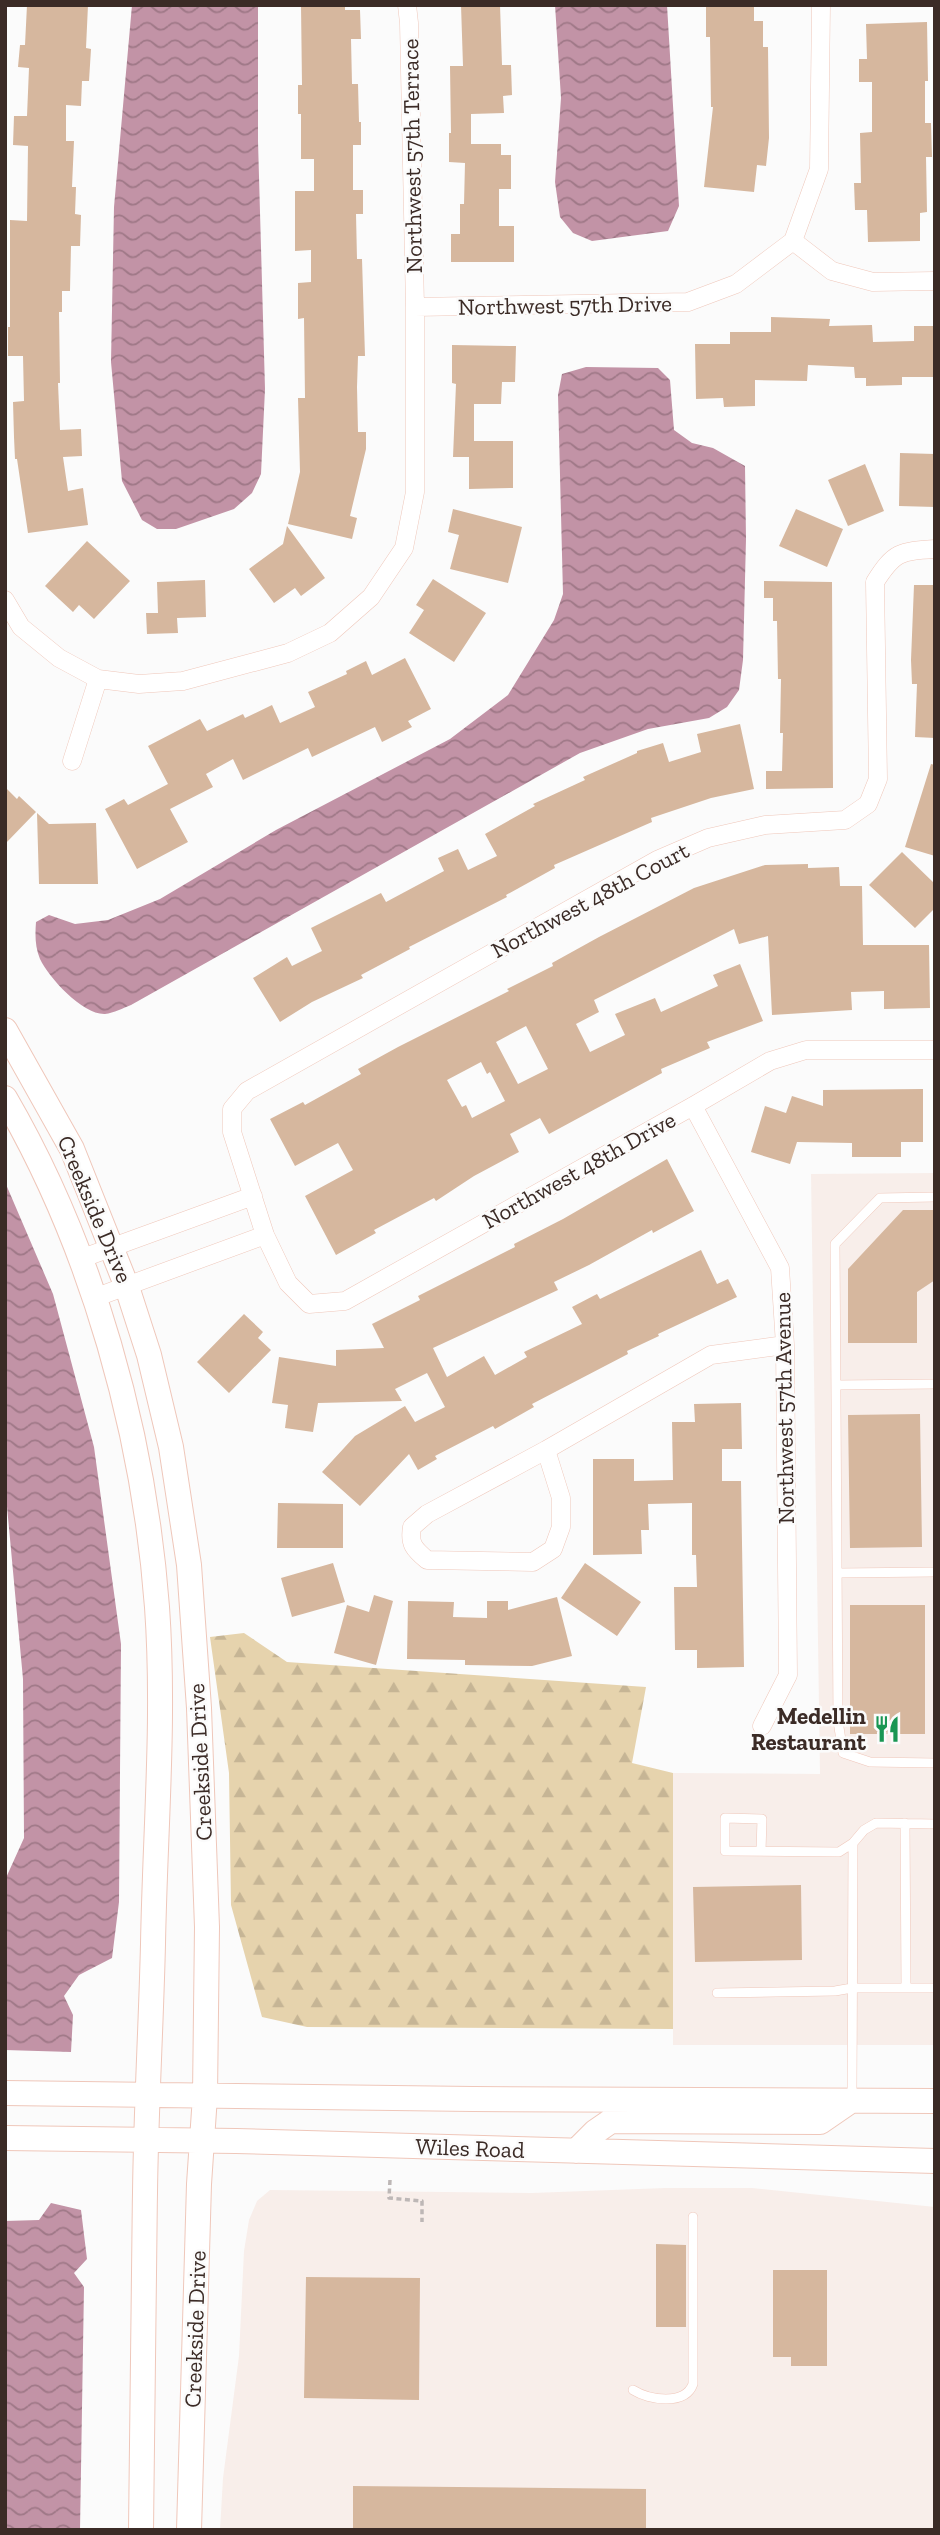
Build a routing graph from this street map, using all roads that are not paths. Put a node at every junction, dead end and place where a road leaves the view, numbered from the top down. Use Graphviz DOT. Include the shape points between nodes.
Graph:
graph roads {
  1 [pos="407,5"];
  2 [pos="821,5"];
  3 [pos="793,241"];
  4 [pos="935,281"];
  5 [pos="415,307"];
  6 [pos="935,550"];
  7 [pos="5,600"];
  8 [pos="98,679"];
  9 [pos="72,761"];
  10 [pos="6,1034"];
  11 [pos="935,1050"];
  12 [pos="5,1098"];
  13 [pos="693,1107"];
  14 [pos="253,1196"];
  15 [pos="935,1197"];
  16 [pos="265,1235"];
  17 [pos="112,1248"];
  18 [pos="80,1259"];
  19 [pos="127,1287"];
  20 [pos="94,1298"];
  21 [pos="785,1345"];
  22 [pos="935,1384"];
  23 [pos="837,1385"];
  24 [pos="546,1450"];
  25 [pos="935,1572"];
  26 [pos="838,1573"];
  27 [pos="762,1726"];
  28 [pos="935,1763"];
  29 [pos="905,1824"];
  30 [pos="935,1824"];
  31 [pos="853,1843"];
  32 [pos="761,1851"];
  33 [pos="852,1987"];
  34 [pos="906,1988"];
  35 [pos="935,1988"];
  36 [pos="717,1993"];
  37 [pos="5,2093"];
  38 [pos="149,2095"];
  39 [pos="205,2096"];
  40 [pos="852,2100"];
  41 [pos="935,2101"];
  42 [pos="5,2138"];
  43 [pos="147,2140"];
  44 [pos="202,2141"];
  45 [pos="576,2151"];
  46 [pos="933,2166"];
  47 [pos="693,2217"];
  48 [pos="633,2390"];
  49 [pos="141,2530"];
  50 [pos="189,2530"];
  1 -- 5 [label="street, Northwest 57th Terrace"];
  2 -- 3 [label="street" via="819,169"];
  3 -- 4 [label="street" via="832,271 873,282"];
  3 -- 5 [label="street, Northwest 57th Drive" via="737,284 688,302"];
  5 -- 8 [label="street, Northwest 57th Terrace" via="415,492 404,548 371,597 330,633 288,653 183,681 139,684"];
  6 -- 14 [label="street, Northwest 48th Court" via="909,551 888,561 875,582 878,779 868,804 845,820 765,825 708,838 657,860 247,1091 232,1109 232,1132"];
  7 -- 8 [label="street" via="21,628 59,658"];
  8 -- 9 [label="street"];
  10 -- 17 [label="street, Creekside Drive" via="72,1149"];
  11 -- 13 [label="street, Northwest 48th Drive" via="806,1050 770,1060"];
  12 -- 18 [label="street, Creekside Drive" via="50,1185"];
  13 -- 16 [label="street, Northwest 48th Drive" via="345,1301 309,1304 288,1283"];
  13 -- 21 [label="street, Northwest 57th Avenue" via="780,1268"];
  14 -- 16 [label="street, Northwest 48th Drive"];
  14 -- 17 [label="street"];
  15 -- 23 [label="lane" via="880,1198 835,1244"];
  16 -- 19 [label="street"];
  17 -- 18 [label="street"];
  17 -- 19 [label="street, Creekside Drive"];
  18 -- 20 [label="street, Creekside Drive"];
  19 -- 20 [label="street"];
  19 -- 39 [label="street, Creekside Drive" via="171,1447 189,1565 200,1708 207,1927"];
  20 -- 38 [label="street, Creekside Drive" via="142,1477 157,1607 160,1762"];
  21 -- 24 [label="street" via="711,1355"];
  21 -- 27 [label="street, Northwest 57th Avenue" via="788,1675"];
  22 -- 23 [label="lane"];
  23 -- 26 [label="lane"];
  24 -- 24 [label="street" via="428,1514 412,1527 410,1539 415,1549 428,1560 533,1562 554,1549 561,1527 561,1498"];
  25 -- 26 [label="lane"];
  26 -- 28 [label="lane" via="838,1721 843,1753 870,1762"];
  29 -- 30 [label="lane"];
  29 -- 31 [label="lane" via="876,1823"];
  29 -- 34 [label="lane"];
  31 -- 32 [label="lane" via="838,1852"];
  31 -- 33 [label="lane"];
  32 -- 32 [label="lane" via="725,1851 725,1818 762,1819"];
  33 -- 34 [label="lane"];
  33 -- 36 [label="lane"];
  33 -- 40 [label="lane"];
  34 -- 35 [label="lane"];
  37 -- 38 [label="street, Wiles Road"];
  38 -- 39 [label="street, Wiles Road"];
  38 -- 43 [label="street, Creekside Drive"];
  39 -- 40 [label="street, Wiles Road"];
  39 -- 44 [label="street, Creekside Drive"];
  40 -- 41 [label="street, Wiles Road"];
  40 -- 45 [label="street" via="820,2122 611,2121"];
  42 -- 43 [label="street, Wiles Road"];
  43 -- 44 [label="street, Wiles Road"];
  43 -- 49 [label="street, Creekside Drive"];
  44 -- 45 [label="street, Wiles Road"];
  44 -- 50 [label="street, Creekside Drive"];
  45 -- 46 [label="street, Wiles Road"];
  47 -- 48 [label="lane" via="690,2393 668,2399 644,2397"];
}
